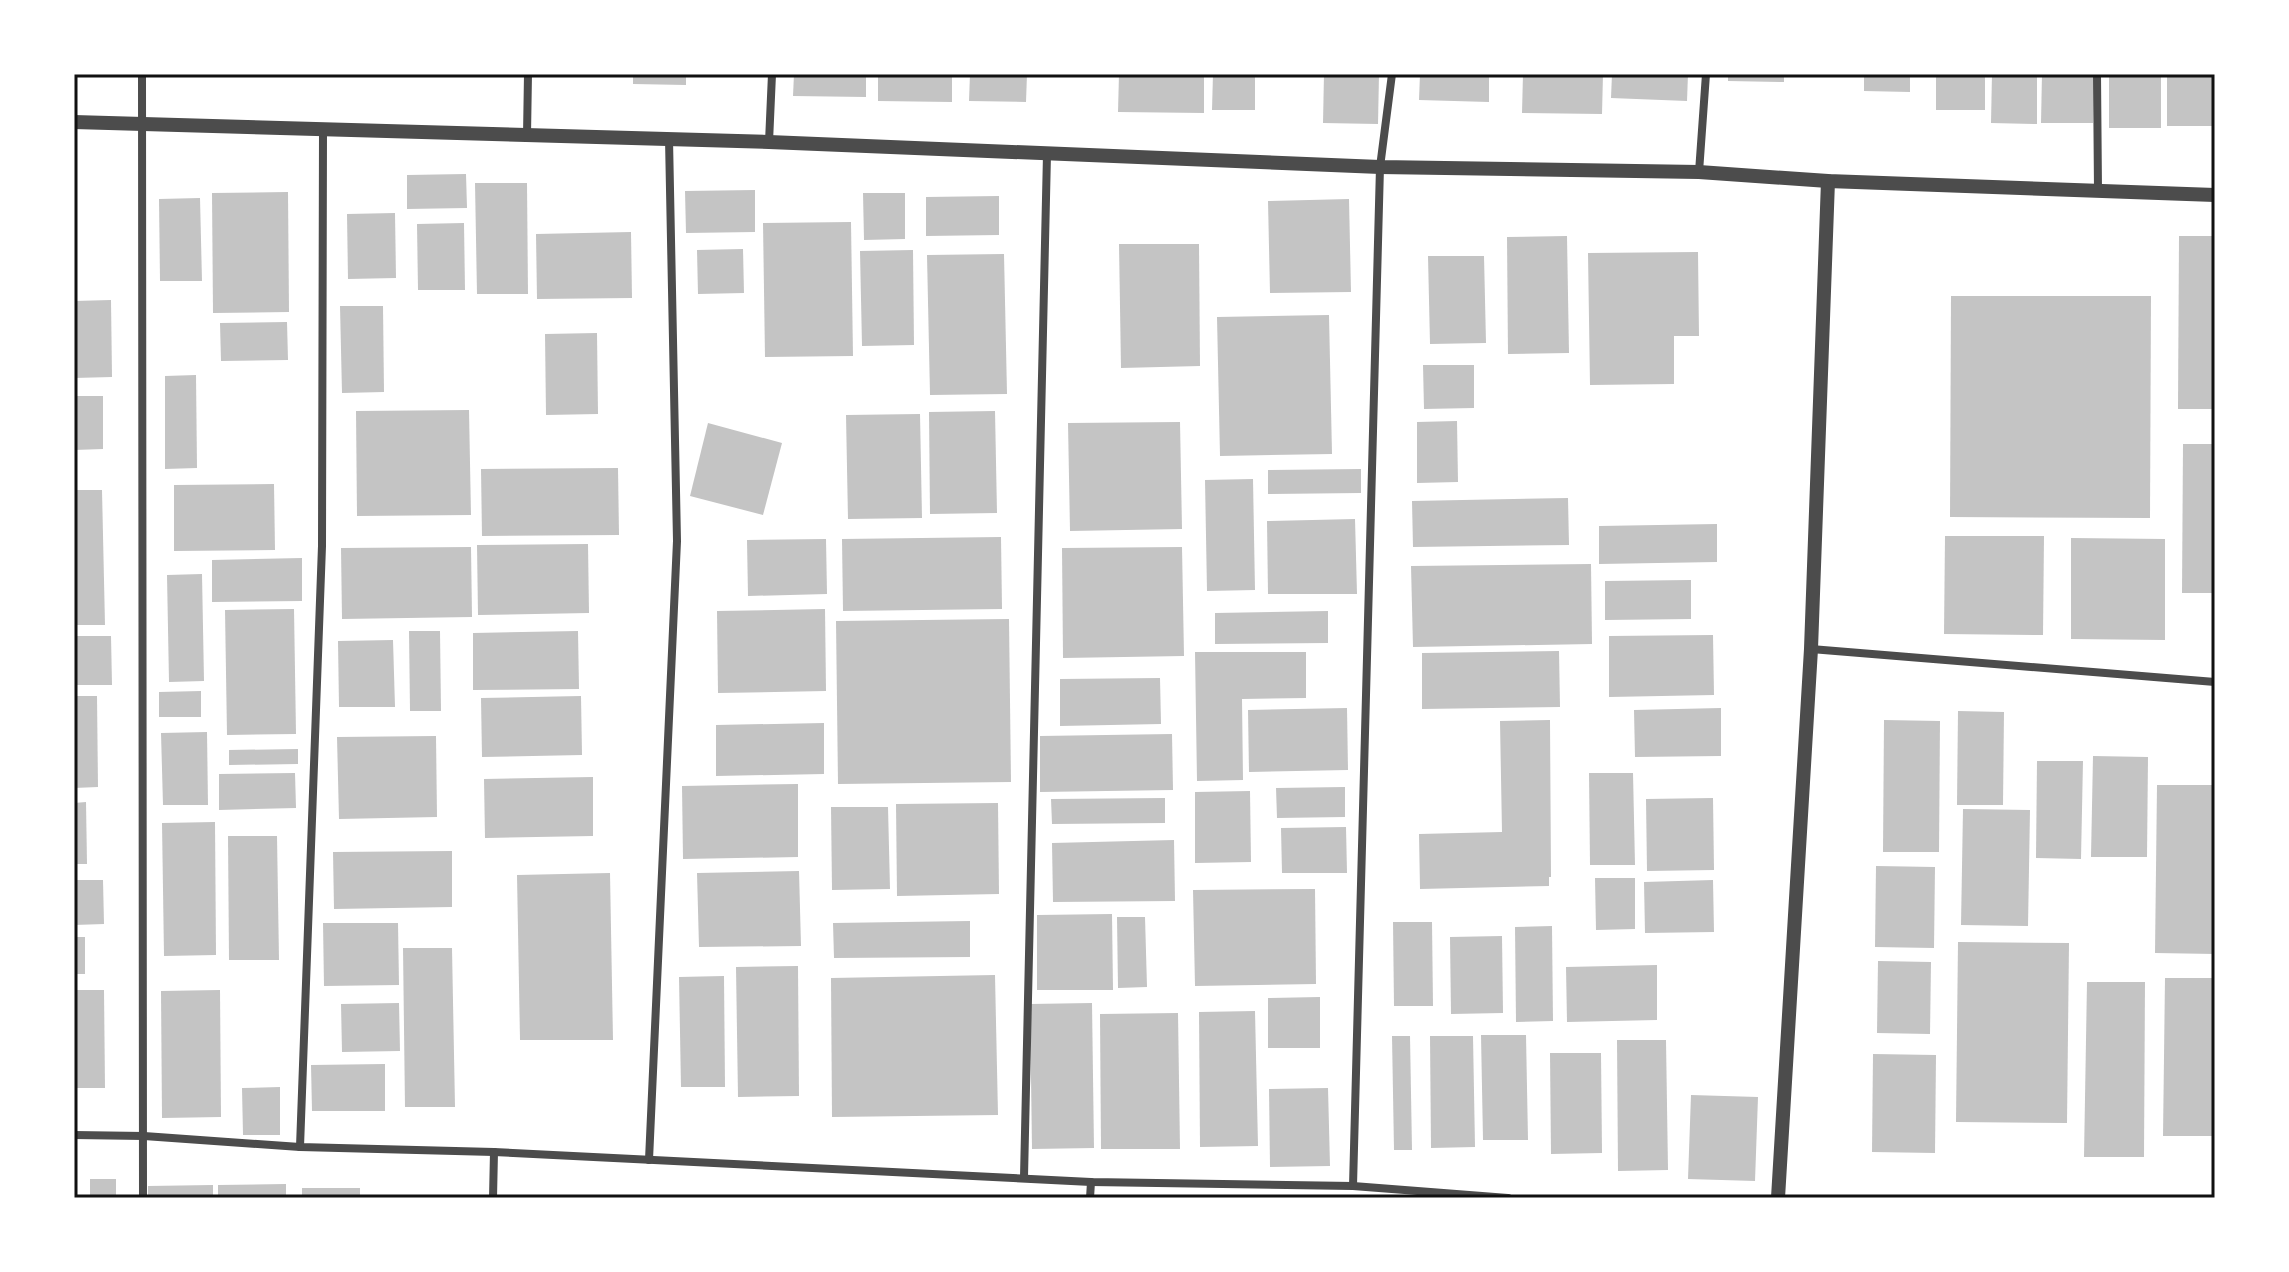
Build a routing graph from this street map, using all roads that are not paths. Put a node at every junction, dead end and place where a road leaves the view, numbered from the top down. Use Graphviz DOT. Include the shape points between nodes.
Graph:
graph roads {
  1 [pos="142,74"];
  2 [pos="528,74"];
  3 [pos="772,74"];
  4 [pos="1392,74"];
  5 [pos="1706,74"];
  6 [pos="2097,74"];
  7 [pos="74,122"];
  8 [pos="142,123"];
  9 [pos="323,130"];
  10 [pos="527,135"];
  11 [pos="669,139"];
  12 [pos="769,142"];
  13 [pos="1047,154"];
  14 [pos="1380,167"];
  15 [pos="1699,172"];
  16 [pos="1828,181"];
  17 [pos="2098,191"];
  18 [pos="2215,195"];
  19 [pos="1811,649"];
  20 [pos="2215,682"];
  21 [pos="74,1135"];
  22 [pos="144,1136"];
  23 [pos="300,1147"];
  24 [pos="494,1152"];
  25 [pos="649,1160"];
  26 [pos="1024,1177"];
  27 [pos="1091,1182"];
  28 [pos="1353,1186"];
  29 [pos="1396,1194"];
  30 [pos="143,1198"];
  31 [pos="493,1198"];
  32 [pos="1090,1198"];
  33 [pos="1508,1198"];
  34 [pos="1778,1198"];
  1 -- 8 [label="street"];
  2 -- 10 [label="street"];
  3 -- 12 [label="street"];
  4 -- 14 [label="street"];
  5 -- 15 [label="street"];
  6 -- 17 [label="street"];
  7 -- 8 [label="street"];
  8 -- 9 [label="street"];
  8 -- 22 [label="street"];
  9 -- 10 [label="street"];
  9 -- 23 [label="street" via="322,546"];
  10 -- 11 [label="street"];
  11 -- 12 [label="street"];
  11 -- 25 [label="street" via="677,541"];
  12 -- 13 [label="street"];
  13 -- 14 [label="street"];
  13 -- 26 [label="street"];
  14 -- 15 [label="street"];
  14 -- 28 [label="street"];
  15 -- 16 [label="street"];
  16 -- 17 [label="street"];
  16 -- 19 [label="street"];
  17 -- 18 [label="street"];
  19 -- 20 [label="street"];
  19 -- 34 [label="street"];
  21 -- 22 [label="street"];
  22 -- 23 [label="street"];
  22 -- 30 [label="street"];
  23 -- 24 [label="street"];
  24 -- 25 [label="street"];
  24 -- 31 [label="street"];
  25 -- 26 [label="street"];
  26 -- 27 [label="street"];
  27 -- 28 [label="street"];
  27 -- 32 [label="street"];
  28 -- 29 [label="street"];
  29 -- 33 [label="street"];
}
